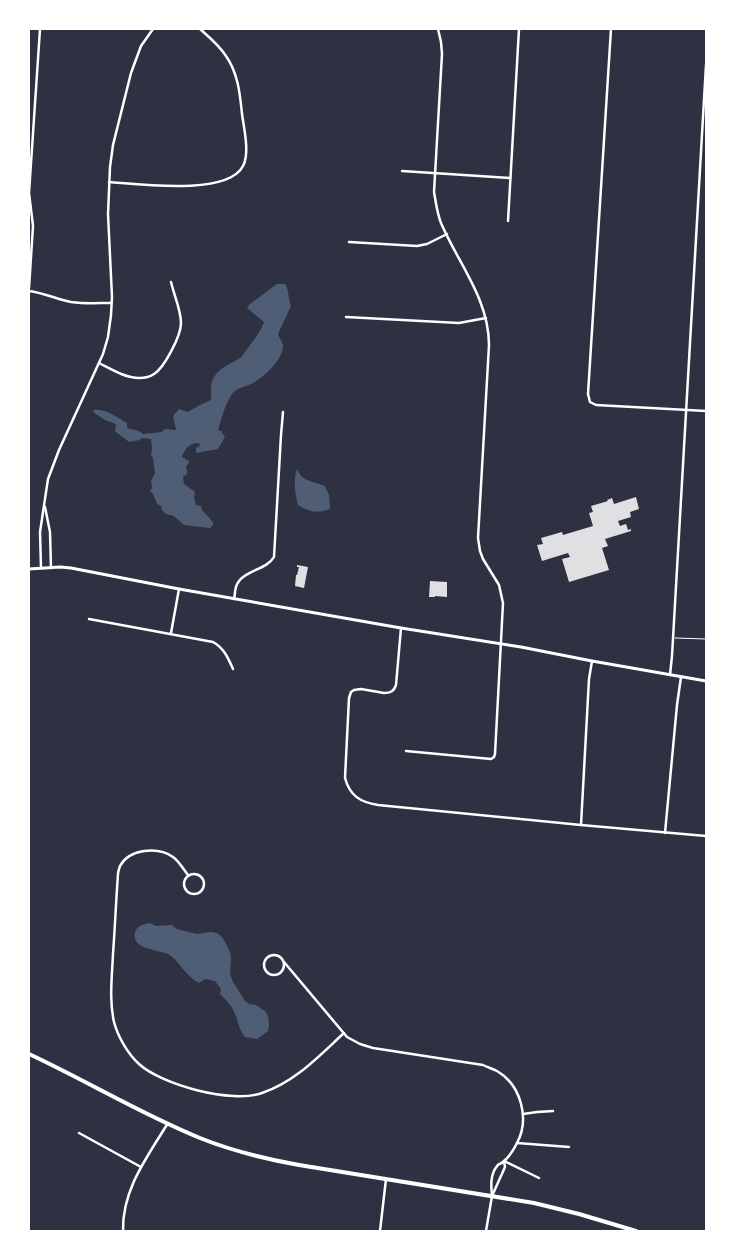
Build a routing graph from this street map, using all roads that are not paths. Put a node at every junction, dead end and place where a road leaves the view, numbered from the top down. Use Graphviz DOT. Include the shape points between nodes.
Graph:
graph roads {
  1 [pos="40,29"];
  2 [pos="153,29"];
  3 [pos="200,29"];
  4 [pos="438,29"];
  5 [pos="519,29"];
  6 [pos="610,29"];
  7 [pos="706,65"];
  8 [pos="402,171"];
  9 [pos="435,173"];
  10 [pos="510,178"];
  11 [pos="109,182"];
  12 [pos="508,221"];
  13 [pos="446,234"];
  14 [pos="349,242"];
  15 [pos="170,282"];
  16 [pos="29,290"];
  17 [pos="112,303"];
  18 [pos="346,318"];
  19 [pos="486,318"];
  20 [pos="99,363"];
  21 [pos="687,410"];
  22 [pos="706,411"];
  23 [pos="283,412"];
  24 [pos="45,504"];
  25 [pos="41,568"];
  26 [pos="51,568"];
  27 [pos="29,569"];
  28 [pos="179,589"];
  29 [pos="234,599"];
  30 [pos="89,619"];
  31 [pos="401,628"];
  32 [pos="171,633"];
  33 [pos="673,638"];
  34 [pos="706,639"];
  35 [pos="501,644"];
  36 [pos="592,661"];
  37 [pos="233,668"];
  38 [pos="670,675"];
  39 [pos="681,677"];
  40 [pos="706,681"];
  41 [pos="406,751"];
  42 [pos="581,825"];
  43 [pos="665,833"];
  44 [pos="706,836"];
  45 [pos="188,875"];
  46 [pos="284,962"];
  47 [pos="344,1033"];
  48 [pos="29,1055"];
  49 [pos="553,1111"];
  50 [pos="523,1114"];
  51 [pos="168,1123"];
  52 [pos="79,1133"];
  53 [pos="518,1142"];
  54 [pos="569,1147"];
  55 [pos="504,1162"];
  56 [pos="141,1167"];
  57 [pos="539,1178"];
  58 [pos="386,1179"];
  59 [pos="492,1196"];
  60 [pos="123,1231"];
  61 [pos="380,1231"];
  62 [pos="486,1231"];
  63 [pos="636,1231"];
  1 -- 16 [label="street" via="29,193 33,226"];
  2 -- 11 [label="street" via="141,46 131,72 113,145"];
  3 -- 11 [label="street" via="217,44 236,73 247,150 244,166 230,178 198,186"];
  4 -- 9 [label="street" via="442,54"];
  5 -- 10 [label="street"];
  6 -- 21 [label="street" via="588,394 590,402 596,405"];
  7 -- 21 [label="street"];
  8 -- 9 [label="street"];
  9 -- 10 [label="street"];
  9 -- 13 [label="street" via="436,206"];
  10 -- 12 [label="street"];
  11 -- 17 [label="street"];
  13 -- 14 [label="street" via="417,246"];
  13 -- 19 [label="street"];
  15 -- 20 [label="street" via="181,326 159,370 136,378"];
  16 -- 17 [label="street" via="72,302"];
  17 -- 20 [label="street" via="108,337"];
  18 -- 19 [label="street" via="459,323"];
  19 -- 35 [label="street" via="489,345 478,538 483,559 498,582 502,597"];
  20 -- 24 [label="street" via="52,467"];
  21 -- 22 [label="street"];
  21 -- 33 [label="street"];
  23 -- 29 [label="street" via="274,557 240,579"];
  24 -- 25 [label="street" via="40,532"];
  24 -- 26 [label="street"];
  25 -- 26 [label="main road"];
  25 -- 27 [label="main road"];
  26 -- 28 [label="main road" via="71,568"];
  28 -- 29 [label="main road"];
  28 -- 32 [label="street"];
  29 -- 31 [label="main road"];
  30 -- 32 [label="street"];
  31 -- 35 [label="main road"];
  31 -- 42 [label="street" via="393,690 384,693 358,689 348,698 346,778 354,795 378,805"];
  32 -- 37 [label="street" via="213,642 224,651"];
  33 -- 34 [label="lane"];
  33 -- 38 [label="street"];
  35 -- 36 [label="main road"];
  35 -- 41 [label="street" via="494,757"];
  36 -- 38 [label="main road"];
  36 -- 42 [label="street"];
  38 -- 39 [label="main road"];
  39 -- 40 [label="main road"];
  39 -- 43 [label="street"];
  42 -- 43 [label="street"];
  43 -- 44 [label="street"];
  45 -- 45 [label="street" via="183,882 185,890 191,894 199,893 204,886 202,878 196,874"];
  45 -- 47 [label="street" via="172,856 150,850 137,853 120,866 111,998 114,1023 138,1064 152,1074 187,1087 225,1095 254,1096 286,1082"];
  46 -- 46 [label="street" via="279,956 272,955 266,960 265,967 269,973 277,974 283,970"];
  46 -- 47 [label="street"];
  47 -- 50 [label="street" via="373,1048 483,1065 510,1082 519,1097"];
  48 -- 51 [label="highway"];
  49 -- 50 [label="street"];
  50 -- 53 [label="street"];
  51 -- 56 [label="street"];
  51 -- 58 [label="highway" via="252,1156"];
  52 -- 56 [label="street"];
  53 -- 54 [label="street"];
  53 -- 55 [label="street"];
  55 -- 57 [label="street"];
  55 -- 59 [label="street" via="505,1167"];
  55 -- 59 [label="street" via="497,1165 490,1182"];
  56 -- 60 [label="street" via="128,1196"];
  58 -- 59 [label="highway"];
  58 -- 61 [label="street"];
  59 -- 62 [label="street"];
  59 -- 63 [label="highway" via="534,1203"];
}
